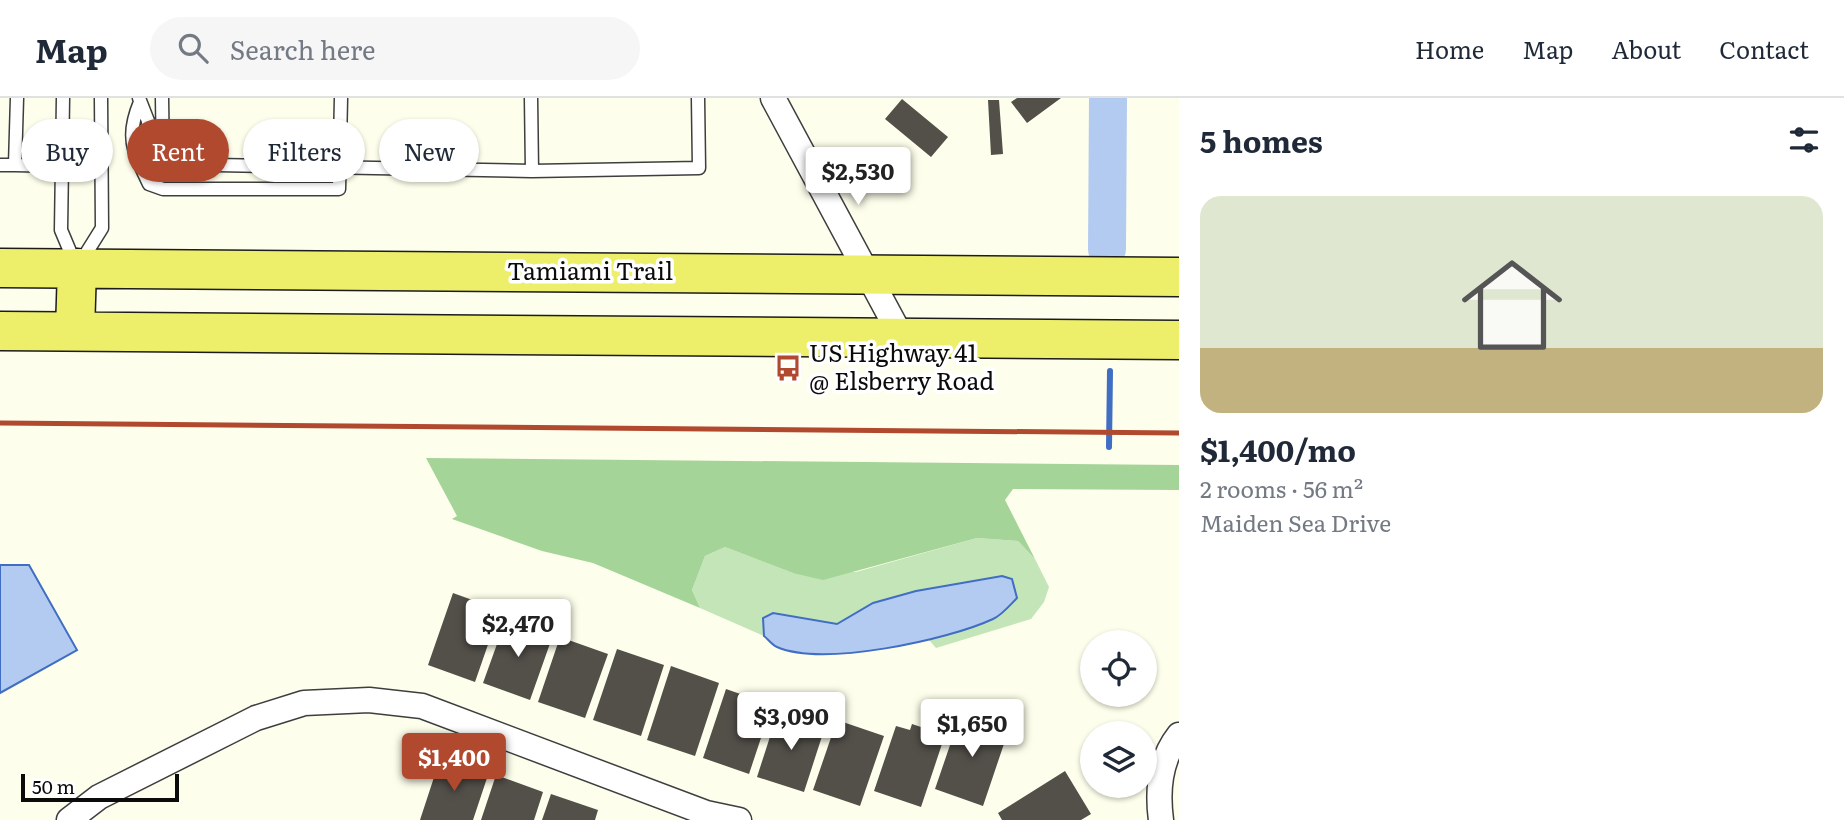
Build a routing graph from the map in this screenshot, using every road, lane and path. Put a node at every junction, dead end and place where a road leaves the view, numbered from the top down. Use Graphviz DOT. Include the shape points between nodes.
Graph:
graph roads {
  1 [pos="17,98"];
  2 [pos="63,98"];
  3 [pos="101,98"];
  4 [pos="162,98"];
  5 [pos="341,98"];
  6 [pos="531,98"];
  7 [pos="698,98"];
  8 [pos="773,98"];
  9 [pos="140,100"];
  10 [pos="62,119"];
  11 [pos="341,119"];
  12 [pos="0,165"];
  13 [pos="15,165"];
  14 [pos="21,165"];
  15 [pos="243,165"];
  16 [pos="365,167"];
  17 [pos="532,171"];
  18 [pos="61,182"];
  19 [pos="339,182"];
  20 [pos="0,268"];
  21 [pos="77,268"];
  22 [pos="868,274"];
  23 [pos="1179,276"];
  24 [pos="0,331"];
  25 [pos="75,331"];
  26 [pos="902,338"];
  27 [pos="1179,340"];
  28 [pos="1179,735"];
  29 [pos="705,816"];
  30 [pos="69,820"];
  31 [pos="738,820"];
  32 [pos="1161,820"];
  1 -- 13 [label="lane"];
  2 -- 10 [label="lane"];
  3 -- 21 [label="lane" via="102,228"];
  4 -- 15 [label="lane" via="163,164"];
  5 -- 11 [label="lane"];
  6 -- 17 [label="lane"];
  7 -- 17 [label="lane" via="699,168"];
  8 -- 22 [label="street"];
  9 -- 19 [label="lane" via="148,121 148,153 141,167 149,184 163,188 339,189"];
  12 -- 13 [label="lane"];
  13 -- 14 [label="lane"];
  16 -- 17 [label="lane"];
  18 -- 21 [label="lane" via="61,230"];
  20 -- 21 [label="main road, Tamiami Trail"];
  21 -- 22 [label="main road, Tamiami Trail"];
  21 -- 25 [label="main road"];
  22 -- 23 [label="main road, Tamiami Trail"];
  22 -- 26 [label="street"];
  24 -- 25 [label="main road"];
  25 -- 26 [label="main road"];
  26 -- 27 [label="main road"];
  28 -- 32 [label="street" via="1161,771"];
  29 -- 30 [label="street" via="422,706 369,700 304,703 256,718 99,797"];
  29 -- 31 [label="street"];
}
